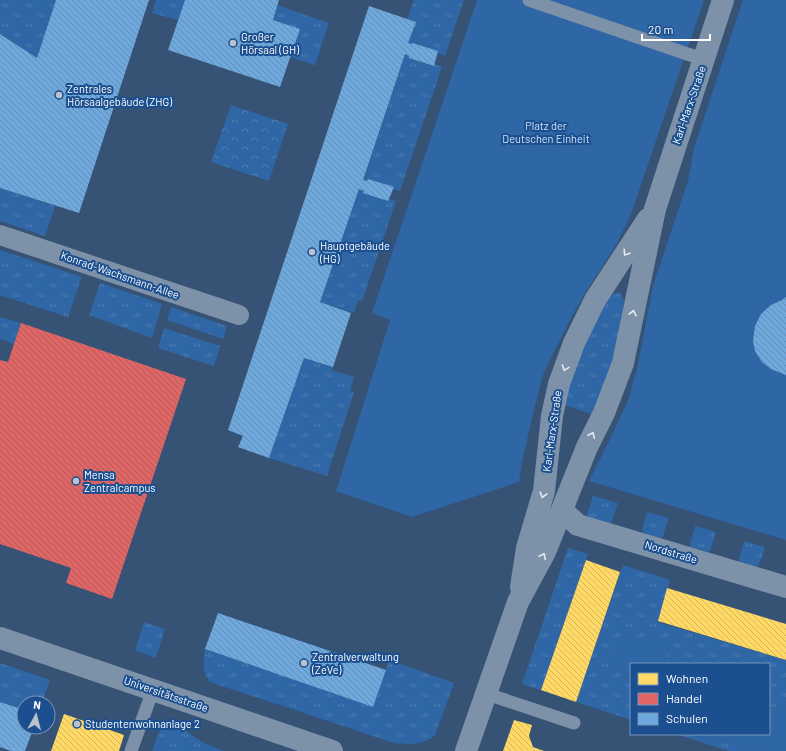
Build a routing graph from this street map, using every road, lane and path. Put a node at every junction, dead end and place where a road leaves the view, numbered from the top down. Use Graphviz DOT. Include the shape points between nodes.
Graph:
graph roads {
  1 [pos="529,0"];
  2 [pos="723,0"];
  3 [pos="704,60"];
  4 [pos="654,209"];
  5 [pos="0,235"];
  6 [pos="239,315"];
  7 [pos="563,508"];
  8 [pos="786,587"];
  9 [pos="518,602"];
  10 [pos="0,638"];
  11 [pos="153,690"];
  12 [pos="487,694"];
  13 [pos="574,723"];
  14 [pos="131,751"];
  15 [pos="332,751"];
  16 [pos="466,751"];
  1 -- 3 [label="lane"];
  2 -- 3 [label="street, Karl-Marx-Straße"];
  3 -- 4 [label="street, Karl-Marx-Straße"];
  7 -- 4 [label="street, Karl-Marx-Straße, one-way" via="623,363"];
  4 -- 9 [label="street, Karl-Marx-Straße, one-way" via="595,300 574,343 559,384 552,416 544,491 527,548"];
  5 -- 6 [label="street, Konrad-Wachsmann-Allee"];
  7 -- 8 [label="street, Nordstraße" via="578,525"];
  9 -- 7 [label="street, Karl-Marx-Straße, one-way" via="545,552"];
  9 -- 12 [label="street, Karl-Marx-Straße"];
  10 -- 11 [label="street, Universitätsstraße"];
  11 -- 14 [label="lane"];
  11 -- 15 [label="street, Universitätsstraße"];
  12 -- 13 [label="lane"];
  12 -- 16 [label="street, Karl-Marx-Straße"];
}
